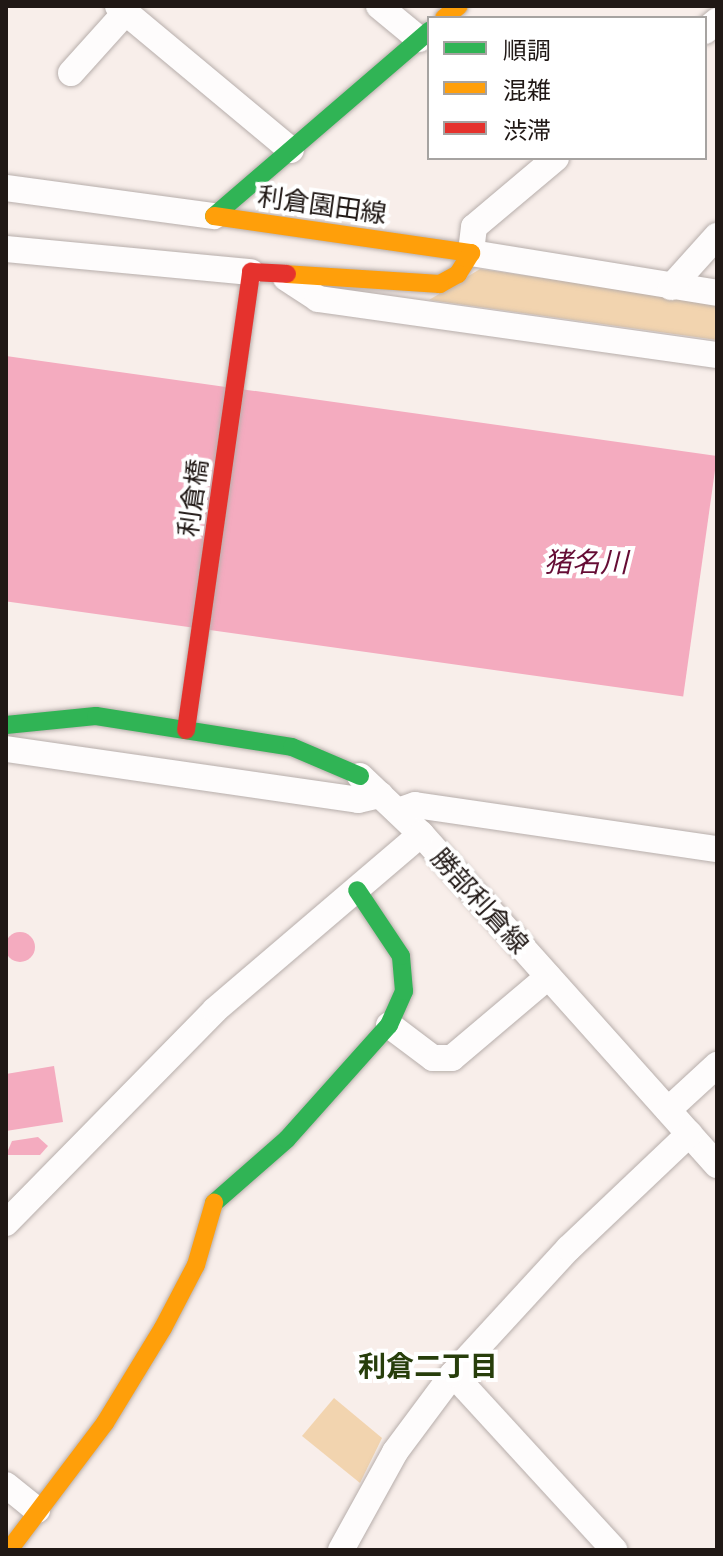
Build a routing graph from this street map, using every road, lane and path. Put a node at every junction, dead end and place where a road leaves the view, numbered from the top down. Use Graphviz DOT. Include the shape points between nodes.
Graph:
graph roads {
  1 [pos="379,6"];
  2 [pos="122,9"];
  3 [pos="424,35"];
  4 [pos="71,73"];
  5 [pos="291,150"];
  6 [pos="554,160"];
  7 [pos="6,188"];
  8 [pos="214,216"];
  9 [pos="717,236"];
  10 [pos="6,249"];
  11 [pos="471,253"];
  12 [pos="251,272"];
  13 [pos="286,278"];
  14 [pos="671,287"];
  15 [pos="717,293"];
  16 [pos="717,355"];
  17 [pos="6,725"];
  18 [pos="186,730"];
  19 [pos="6,749"];
  20 [pos="360,776"];
  21 [pos="389,803"];
  22 [pos="421,834"];
  23 [pos="717,849"];
  24 [pos="357,890"];
  25 [pos="548,977"];
  26 [pos="389,1025"];
  27 [pos="717,1065"];
  28 [pos="668,1110"];
  29 [pos="689,1134"];
  30 [pos="717,1165"];
  31 [pos="6,1223"];
  32 [pos="453,1374"];
  33 [pos="6,1485"];
  34 [pos="37,1510"];
  35 [pos="9,1550"];
  36 [pos="341,1550"];
  37 [pos="614,1550"];
  1 -- 3 [label="street"];
  2 -- 4 [label="street"];
  2 -- 5 [label="street"];
  3 -- 5 [label="street, 利倉園田線"];
  5 -- 8 [label="street, 利倉園田線"];
  6 -- 11 [label="street" via="474,227"];
  7 -- 8 [label="street"];
  8 -- 11 [label="street, 利倉園田線"];
  9 -- 14 [label="street"];
  10 -- 12 [label="street"];
  11 -- 13 [label="street" via="458,274 440,284"];
  11 -- 14 [label="street"];
  12 -- 13 [label="street"];
  12 -- 18 [label="street, 利倉橋"];
  13 -- 16 [label="street" via="318,299"];
  14 -- 15 [label="street"];
  17 -- 18 [label="street" via="54,715"];
  18 -- 20 [label="street, 勝部利倉線" via="292,747"];
  19 -- 21 [label="street"];
  20 -- 21 [label="street, 勝部利倉線"];
  21 -- 22 [label="street, 勝部利倉線"];
  21 -- 23 [label="street"];
  22 -- 24 [label="street"];
  22 -- 25 [label="street, 勝部利倉線"];
  24 -- 26 [label="street" via="401,956 404,991"];
  24 -- 31 [label="street" via="215,1010"];
  25 -- 26 [label="street" via="452,1058 433,1058"];
  25 -- 28 [label="street, 勝部利倉線"];
  26 -- 34 [label="street" via="298,1128 212,1205 195,1268 163,1328 105,1423"];
  27 -- 28 [label="street"];
  28 -- 29 [label="street, 勝部利倉線"];
  29 -- 30 [label="street, 勝部利倉線"];
  29 -- 32 [label="street" via="569,1248"];
  32 -- 36 [label="street" via="395,1452"];
  32 -- 37 [label="street"];
  33 -- 34 [label="street"];
  34 -- 35 [label="street"];
}
